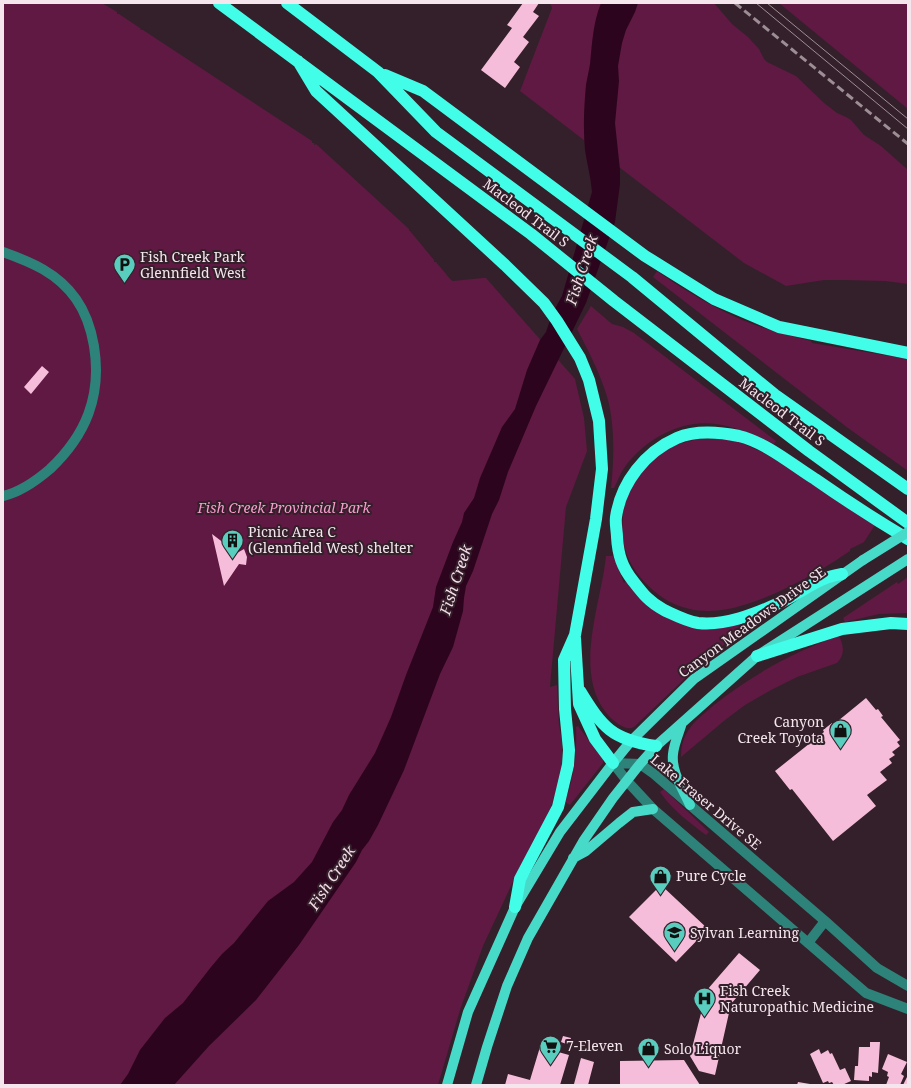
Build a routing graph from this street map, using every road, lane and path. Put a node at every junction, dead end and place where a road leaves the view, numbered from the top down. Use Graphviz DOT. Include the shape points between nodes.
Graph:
graph roads {
  1 [pos="219,3"];
  2 [pos="287,3"];
  3 [pos="298,61"];
  4 [pos="378,72"];
  5 [pos="3,252"];
  6 [pos="908,353"];
  7 [pos="908,489"];
  8 [pos="3,496"];
  9 [pos="908,523"];
  10 [pos="908,532"];
  11 [pos="908,539"];
  12 [pos="908,559"];
  13 [pos="842,574"];
  14 [pos="908,624"];
  15 [pos="575,635"];
  16 [pos="757,656"];
  17 [pos="578,686"];
  18 [pos="681,725"];
  19 [pos="631,741"];
  20 [pos="656,746"];
  21 [pos="613,763"];
  22 [pos="640,764"];
  23 [pos="627,781"];
  24 [pos="690,805"];
  25 [pos="653,809"];
  26 [pos="573,858"];
  27 [pos="515,907"];
  28 [pos="825,921"];
  29 [pos="808,943"];
  30 [pos="908,986"];
  31 [pos="908,1009"];
  32 [pos="447,1085"];
  33 [pos="476,1085"];
  1 -- 3 [label="highway, Macleod Trail S"];
  2 -- 4 [label="highway, Macleod Trail S"];
  3 -- 9 [label="highway, Macleod Trail S" via="531,234 809,451"];
  3 -- 15 [label="highway" via="316,91 544,303 580,358 589,380 599,421 602,469"];
  4 -- 6 [label="highway" via="422,92 645,256 714,300 779,327"];
  4 -- 7 [label="highway, Macleod Trail S" via="436,132 632,277 775,395"];
  5 -- 8 [label="street" via="49,272 75,298 84,311 90,327 97,377 88,416 70,448 36,480"];
  10 -- 13 [label="main road, Canyon Meadows Drive SE, bridge"];
  11 -- 13 [label="highway" via="765,446 720,433 685,436 663,446 650,455 632,475 621,496 616,519 618,554 628,575 645,597 685,620 720,623 749,615 779,603 826,578"];
  12 -- 16 [label="main road"];
  13 -- 19 [label="main road, Canyon Meadows Drive SE" via="694,679"];
  14 -- 16 [label="highway" via="890,623 842,629"];
  15 -- 17 [label="highway"];
  15 -- 27 [label="highway" via="564,660 568,765 558,807 520,879"];
  16 -- 18 [label="main road"];
  17 -- 19 [label="highway" via="602,724 620,737"];
  17 -- 21 [label="highway" via="579,704 595,739"];
  18 -- 20 [label="main road"];
  18 -- 24 [label="main road" via="673,752 673,764"];
  19 -- 20 [label="highway"];
  19 -- 21 [label="main road, Canyon Meadows Drive SE"];
  20 -- 22 [label="main road"];
  21 -- 22 [label="street, Lake Fraser Drive SE"];
  21 -- 23 [label="street"];
  21 -- 27 [label="main road, Canyon Meadows Drive SE" via="560,832"];
  22 -- 23 [label="main road"];
  22 -- 24 [label="street, Lake Fraser Drive SE"];
  23 -- 25 [label="street"];
  23 -- 26 [label="main road" via="612,798"];
  24 -- 28 [label="street, Lake Fraser Drive SE"];
  25 -- 26 [label="main road" via="634,812 586,851"];
  25 -- 29 [label="street"];
  26 -- 33 [label="main road" via="528,938 510,979"];
  27 -- 32 [label="main road, Canyon Meadows Drive SE" via="468,1012"];
  28 -- 29 [label="street"];
  28 -- 30 [label="street, Lake Fraser Drive SE" via="877,968"];
  29 -- 31 [label="street" via="866,993"];
}
